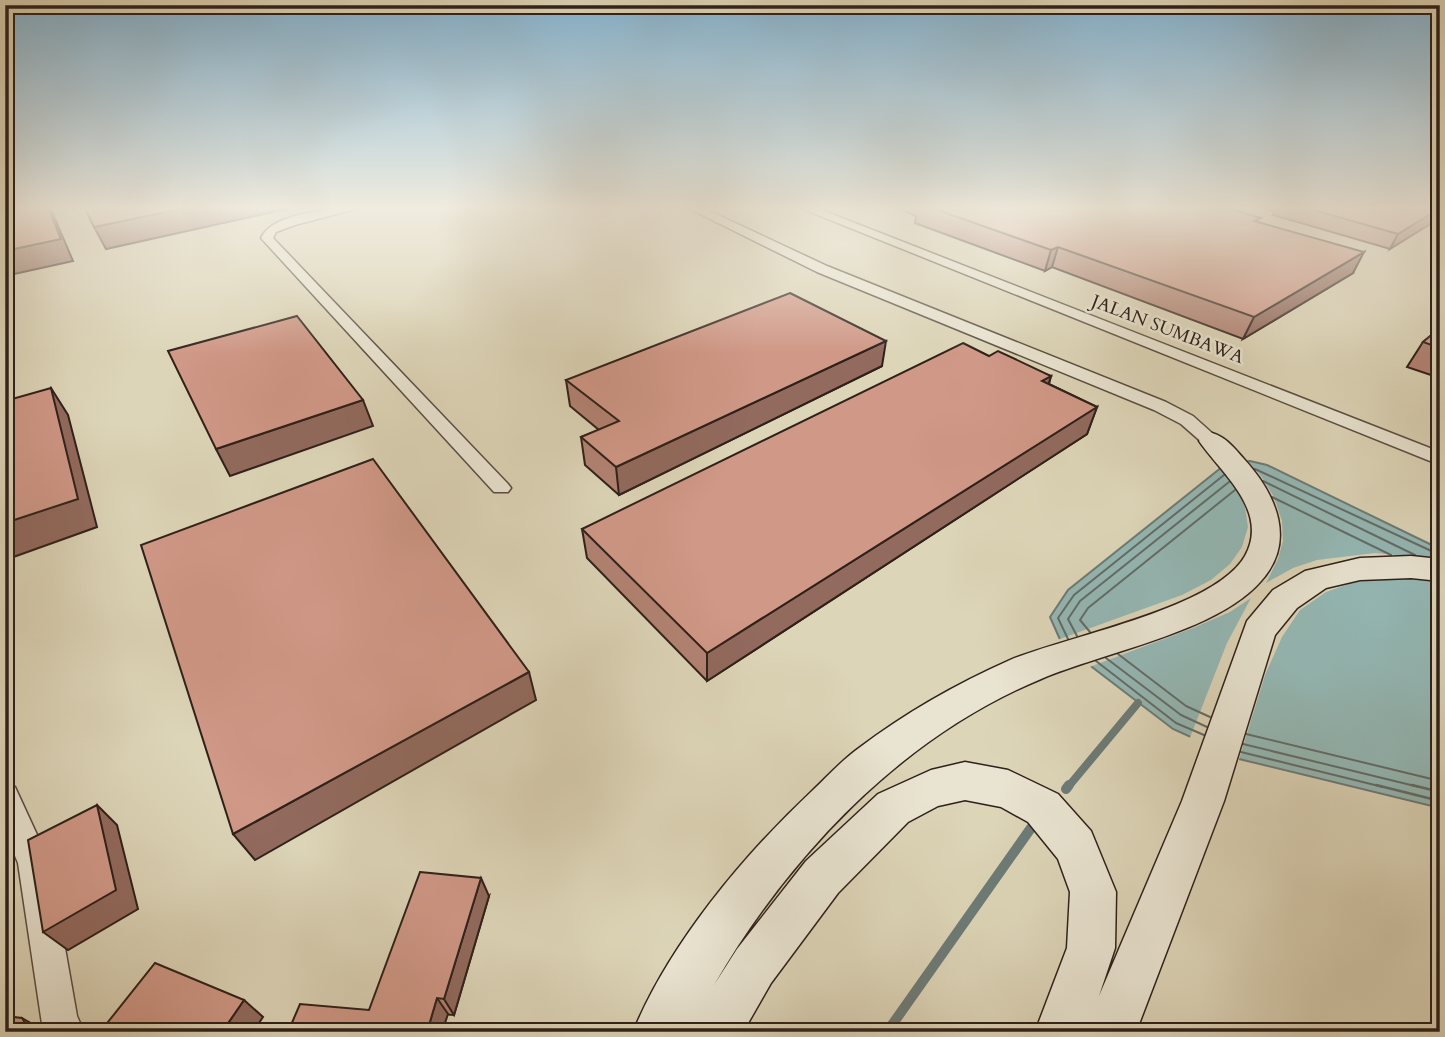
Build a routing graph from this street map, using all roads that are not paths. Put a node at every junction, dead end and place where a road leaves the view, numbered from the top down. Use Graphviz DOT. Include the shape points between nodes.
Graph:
graph roads {
  1 [pos="283,255"];
  2 [pos="793,255"];
  3 [pos="926,255"];
  4 [pos="1212,441"];
  5 [pos="1440,458"];
  6 [pos="501,488"];
  7 [pos="1440,570"];
  8 [pos="5,797"];
  9 [pos="66,1032"];
  10 [pos="659,1032"];
  11 [pos="715,1032"];
  12 [pos="1061,1032"];
  13 [pos="1111,1032"];
  1 -- 6 [label="street"];
  2 -- 4 [label="street" via="1160,406"];
  3 -- 5 [label="street, JALAN SUMBAWA"];
  4 -- 10 [label="main road" via="1243,472 1260,502 1267,528 1264,552 1251,573 1227,593 1188,611 1025,670 948,711 877,757 785,845 719,932"];
  7 -- 13 [label="main road" via="1360,569 1316,579 1285,599 1259,631 1203,801"];
  8 -- 9 [label="street" via="34,863 60,1024"];
  11 -- 12 [label="main road" via="754,966 822,877 893,808 931,789 965,781 1008,789 1044,808 1075,845 1093,892 1091,948"];
}
